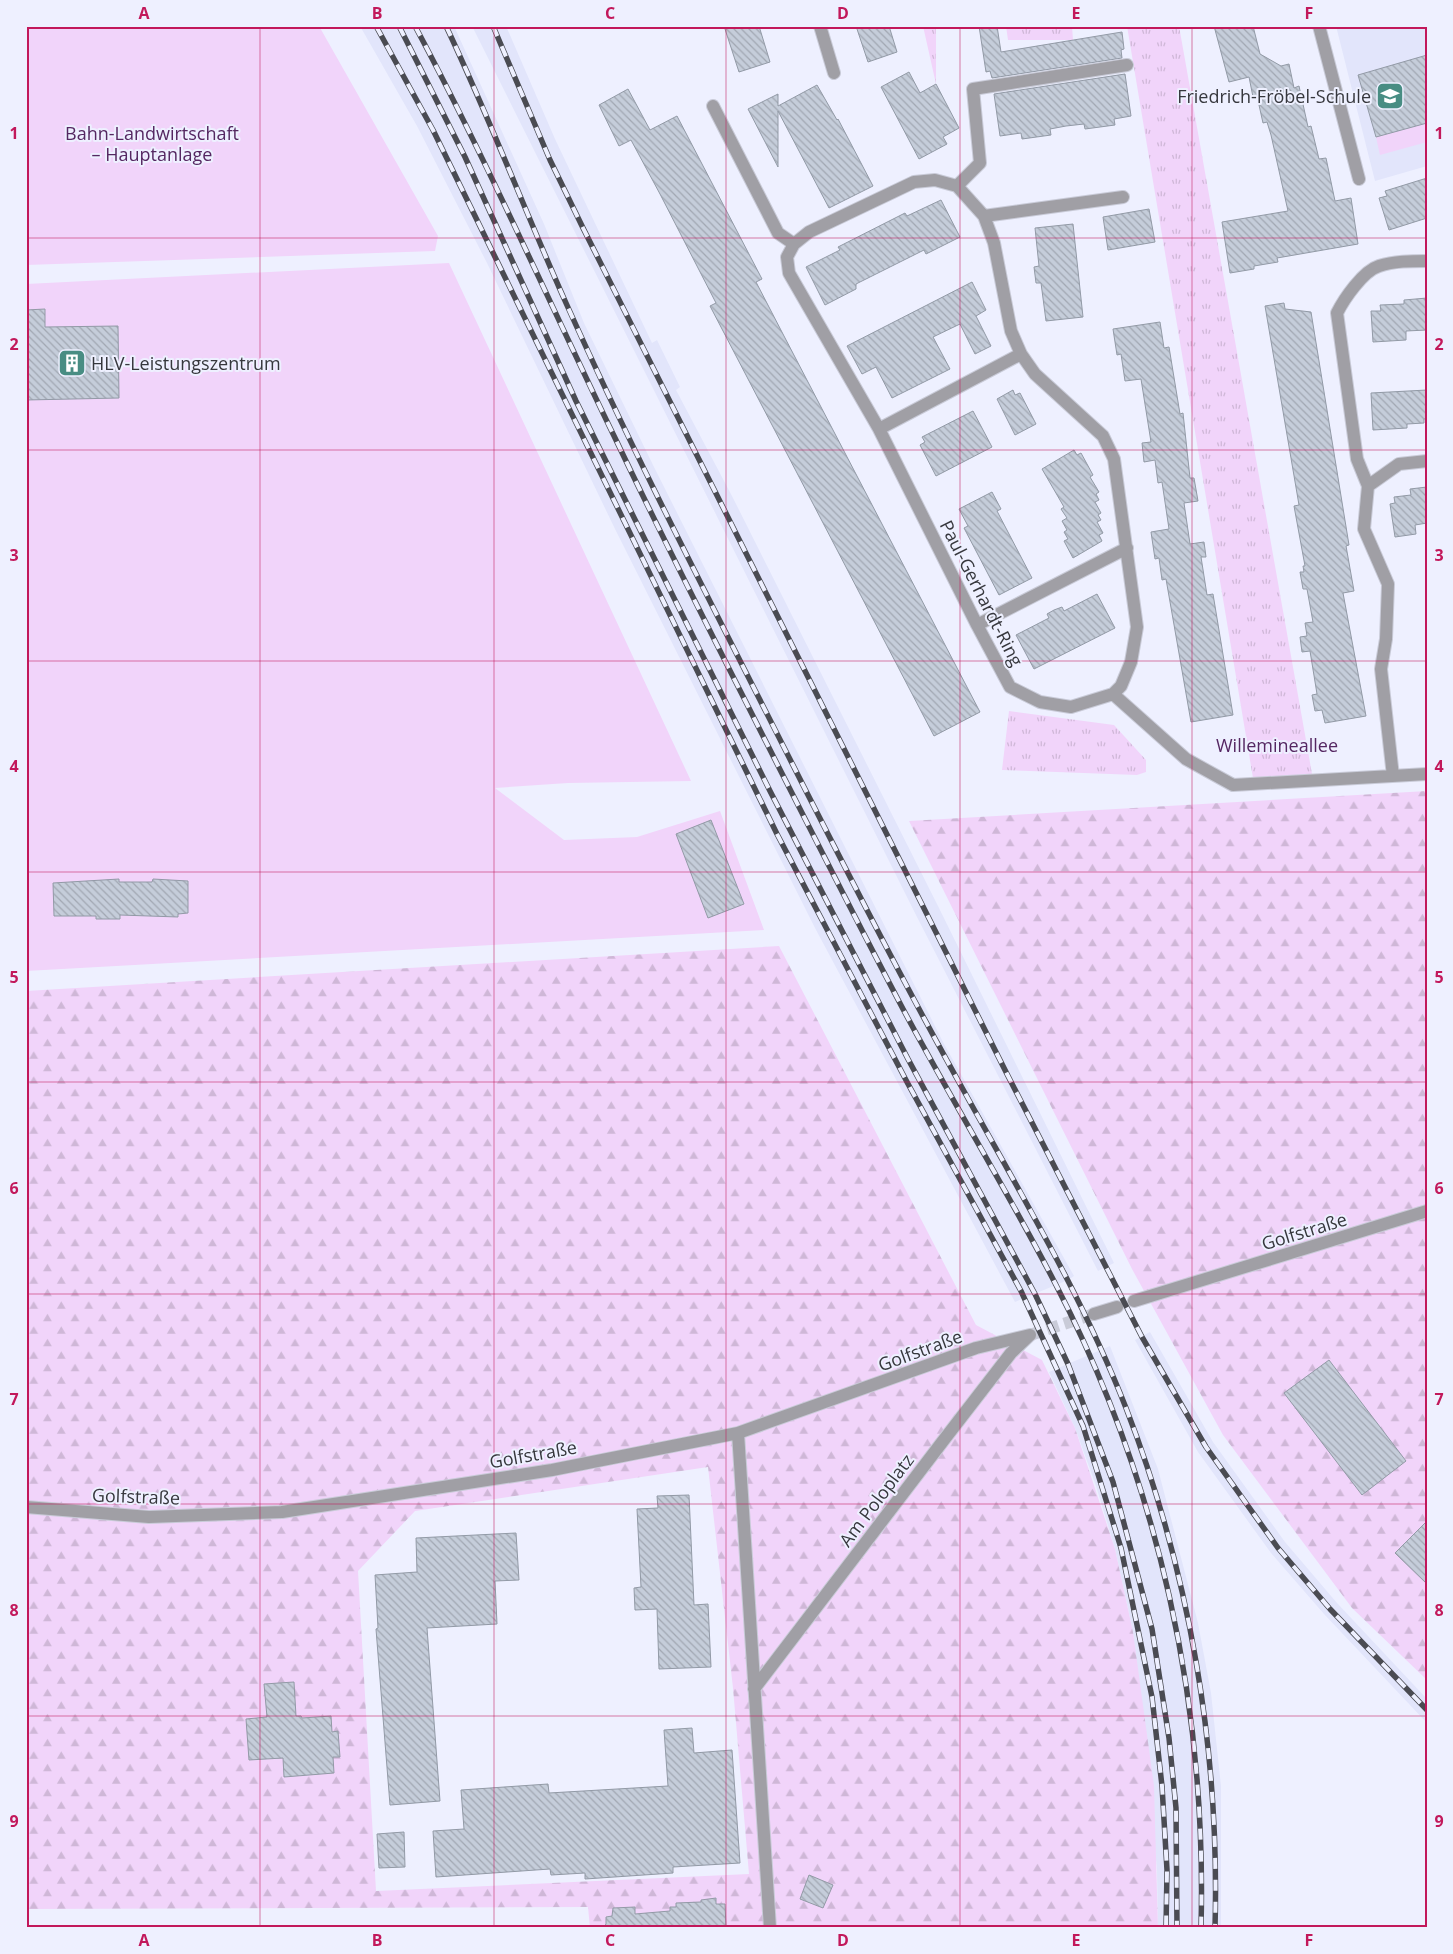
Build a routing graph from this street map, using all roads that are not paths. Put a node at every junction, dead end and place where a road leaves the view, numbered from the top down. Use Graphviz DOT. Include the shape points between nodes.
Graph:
graph roads {
  1 [pos="820,26"];
  2 [pos="1319,26"];
  3 [pos="1127,65"];
  4 [pos="834,73"];
  5 [pos="713,106"];
  6 [pos="1359,179"];
  7 [pos="957,186"];
  8 [pos="1123,196"];
  9 [pos="984,216"];
  10 [pos="794,244"];
  11 [pos="1427,261"];
  12 [pos="1021,354"];
  13 [pos="879,430"];
  14 [pos="1427,461"];
  15 [pos="1368,486"];
  16 [pos="1127,548"];
  17 [pos="976,625"];
  18 [pos="1113,694"];
  19 [pos="1427,774"];
  20 [pos="1393,776"];
  21 [pos="1427,1211"];
  22 [pos="1134,1301"];
  23 [pos="1117,1306"];
  24 [pos="1094,1314"];
  25 [pos="1030,1335"];
  26 [pos="738,1432"];
  27 [pos="26,1507"];
  28 [pos="754,1689"];
  29 [pos="770,1928"];
  1 -- 4 [label="street"];
  2 -- 6 [label="street"];
  3 -- 7 [label="street" via="973,89 980,163"];
  5 -- 10 [label="street" via="778,233"];
  7 -- 9 [label="street"];
  7 -- 10 [label="street" via="934,180 914,182 809,232"];
  8 -- 9 [label="street"];
  9 -- 12 [label="street" via="994,243 1011,331"];
  10 -- 13 [label="street, Paul-Gerhardt-Ring" via="787,257 789,273"];
  11 -- 15 [label="street" via="1377,266 1344,300 1337,314 1357,459"];
  12 -- 13 [label="street"];
  12 -- 16 [label="street" via="1035,374 1103,436 1114,459"];
  13 -- 17 [label="street, Paul-Gerhardt-Ring"];
  14 -- 15 [label="street" via="1399,464"];
  15 -- 20 [label="street" via="1364,529 1388,584 1386,639 1381,668"];
  16 -- 17 [label="street"];
  16 -- 18 [label="street" via="1137,627 1131,662 1121,686"];
  17 -- 18 [label="street, Paul-Gerhardt-Ring" via="1010,687 1040,702 1071,707"];
  18 -- 20 [label="street" via="1186,759 1233,785"];
  19 -- 20 [label="street"];
  21 -- 22 [label="street, Golfstraße"];
  23 -- 24 [label="street"];
  25 -- 26 [label="street, Golfstraße" via="976,1348"];
  25 -- 28 [label="street, Am Poloplatz" via="943,1441"];
  26 -- 27 [label="street, Golfstraße" via="552,1470 282,1512 149,1516"];
  26 -- 28 [label="street"];
  28 -- 29 [label="street"];
}
